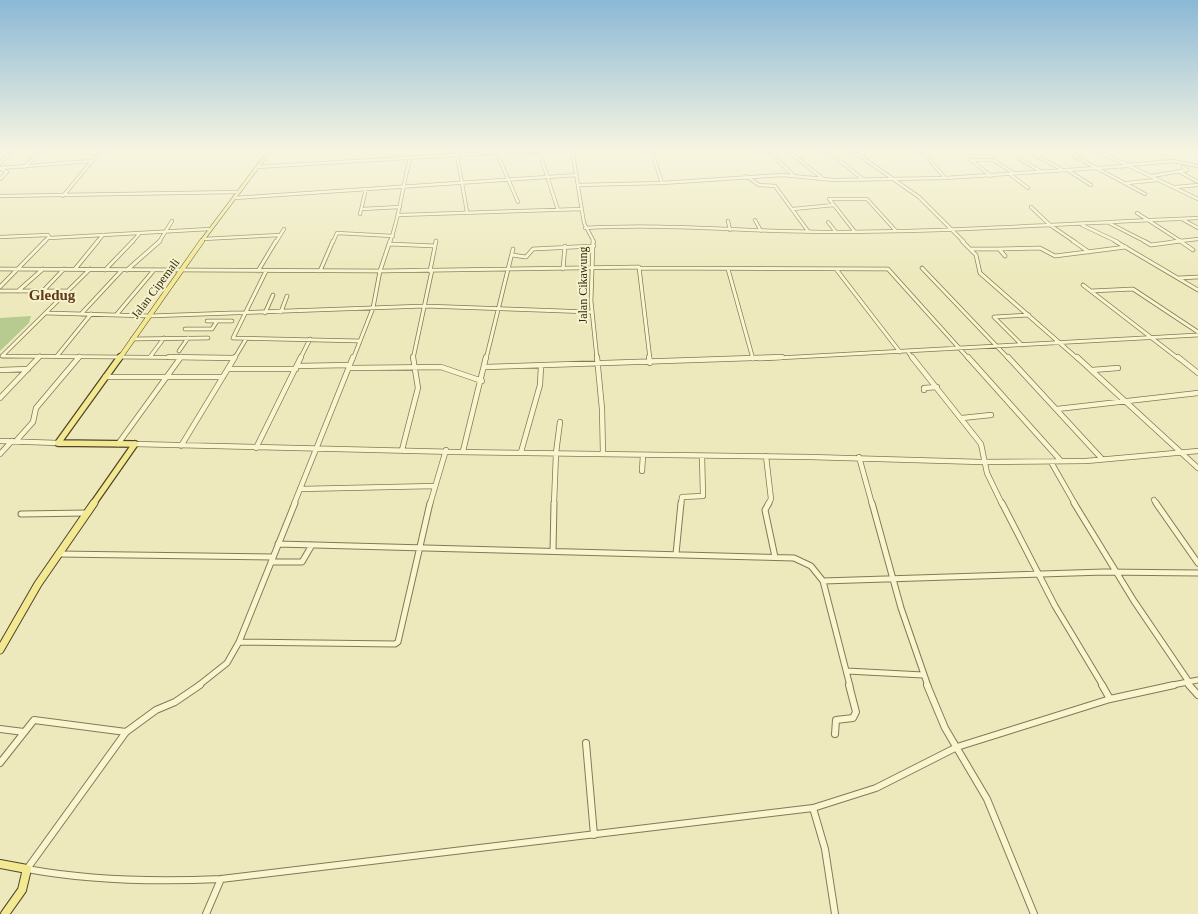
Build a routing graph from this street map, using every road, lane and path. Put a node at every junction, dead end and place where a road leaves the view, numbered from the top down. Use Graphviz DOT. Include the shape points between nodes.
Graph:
graph roads {
  1 [pos="67,192"];
  2 [pos="239,192"];
  3 [pos="321,192"];
  4 [pos="365,192"];
  5 [pos="401,192"];
  6 [pos="462,192"];
  7 [pos="514,192"];
  8 [pos="552,192"];
  9 [pos="579,192"];
  10 [pos="779,192"];
  11 [pos="912,192"];
  12 [pos="1141,192"];
  13 [pos="1183,192"];
  14 [pos="1145,194"];
  15 [pos="236,195"];
  16 [pos="0,196"];
  17 [pos="63,196"];
  18 [pos="1198,199"];
  19 [pos="518,202"];
  20 [pos="834,205"];
  21 [pos="400,206"];
  22 [pos="1032,207"];
  23 [pos="362,209"];
  24 [pos="581,209"];
  25 [pos="792,209"];
  26 [pos="558,210"];
  27 [pos="467,212"];
  28 [pos="1137,213"];
  29 [pos="360,214"];
  30 [pos="399,215"];
  31 [pos="1182,218"];
  32 [pos="1198,218"];
  33 [pos="755,220"];
  34 [pos="1147,220"];
  35 [pos="172,221"];
  36 [pos="728,221"];
  37 [pos="828,222"];
  38 [pos="1109,222"];
  39 [pos="1080,224"];
  40 [pos="1050,225"];
  41 [pos="586,228"];
  42 [pos="1198,228"];
  43 [pos="284,229"];
  44 [pos="950,229"];
  45 [pos="210,230"];
  46 [pos="730,230"];
  47 [pos="761,231"];
  48 [pos="896,231"];
  49 [pos="166,232"];
  50 [pos="808,232"];
  51 [pos="836,232"];
  52 [pos="855,232"];
  53 [pos="140,233"];
  54 [pos="103,235"];
  55 [pos="280,235"];
  56 [pos="394,236"];
  57 [pos="0,237"];
  58 [pos="48,238"];
  59 [pos="203,239"];
  60 [pos="1198,239"];
  61 [pos="436,241"];
  62 [pos="1180,242"];
  63 [pos="390,244"];
  64 [pos="435,246"];
  65 [pos="565,246"];
  66 [pos="594,246"];
  67 [pos="1126,247"];
  68 [pos="513,249"];
  69 [pos="999,249"];
  70 [pos="971,250"];
  71 [pos="1192,250"];
  72 [pos="1089,252"];
  73 [pos="512,255"];
  74 [pos="1005,256"];
  75 [pos="592,268"];
  76 [pos="640,268"];
  77 [pos="922,268"];
  78 [pos="0,269"];
  79 [pos="17,269"];
  80 [pos="43,269"];
  81 [pos="64,269"];
  82 [pos="75,269"];
  83 [pos="563,269"];
  84 [pos="728,269"];
  85 [pos="836,269"];
  86 [pos="90,270"];
  87 [pos="105,270"];
  88 [pos="122,270"];
  89 [pos="127,270"];
  90 [pos="154,270"];
  91 [pos="183,270"];
  92 [pos="431,270"];
  93 [pos="508,270"];
  94 [pos="258,271"];
  95 [pos="266,271"];
  96 [pos="320,271"];
  97 [pos="380,271"];
  98 [pos="1179,278"];
  99 [pos="1198,278"];
  100 [pos="1083,285"];
  101 [pos="0,289"];
  102 [pos="1198,290"];
  103 [pos="18,291"];
  104 [pos="43,291"];
  105 [pos="68,291"];
  106 [pos="1090,291"];
  107 [pos="273,295"];
  108 [pos="287,296"];
  109 [pos="426,306"];
  110 [pos="373,308"];
  111 [pos="498,308"];
  112 [pos="281,312"];
  113 [pos="591,312"];
  114 [pos="47,313"];
  115 [pos="265,313"];
  116 [pos="81,314"];
  117 [pos="92,314"];
  118 [pos="117,314"];
  119 [pos="235,314"];
  120 [pos="244,314"];
  121 [pos="1029,315"];
  122 [pos="149,316"];
  123 [pos="207,321"];
  124 [pos="217,321"];
  125 [pos="232,321"];
  126 [pos="228,327"];
  127 [pos="185,329"];
  128 [pos="1198,334"];
  129 [pos="164,338"];
  130 [pos="188,338"];
  131 [pos="208,338"];
  132 [pos="1152,338"];
  133 [pos="132,339"];
  134 [pos="246,339"];
  135 [pos="310,340"];
  136 [pos="360,341"];
  137 [pos="1061,342"];
  138 [pos="1022,345"];
  139 [pos="997,346"];
  140 [pos="959,349"];
  141 [pos="179,351"];
  142 [pos="900,352"];
  143 [pos="908,352"];
  144 [pos="40,356"];
  145 [pos="57,356"];
  146 [pos="80,356"];
  147 [pos="1,357"];
  148 [pos="119,357"];
  149 [pos="150,357"];
  150 [pos="181,358"];
  151 [pos="234,358"];
  152 [pos="753,359"];
  153 [pos="650,363"];
  154 [pos="596,364"];
  155 [pos="350,366"];
  156 [pos="418,366"];
  157 [pos="541,366"];
  158 [pos="486,367"];
  159 [pos="296,368"];
  160 [pos="1118,368"];
  161 [pos="28,369"];
  162 [pos="228,369"];
  163 [pos="0,370"];
  164 [pos="1092,370"];
  165 [pos="1198,373"];
  166 [pos="223,376"];
  167 [pos="104,377"];
  168 [pos="167,377"];
  169 [pos="482,381"];
  170 [pos="937,387"];
  171 [pos="924,390"];
  172 [pos="1198,393"];
  173 [pos="0,398"];
  174 [pos="1128,402"];
  175 [pos="1057,409"];
  176 [pos="991,415"];
  177 [pos="962,418"];
  178 [pos="560,422"];
  179 [pos="0,441"];
  180 [pos="14,441"];
  181 [pos="58,443"];
  182 [pos="135,444"];
  183 [pos="118,445"];
  184 [pos="181,446"];
  185 [pos="256,448"];
  186 [pos="316,448"];
  187 [pos="402,450"];
  188 [pos="446,450"];
  189 [pos="464,451"];
  190 [pos="1198,451"];
  191 [pos="521,452"];
  192 [pos="556,453"];
  193 [pos="1182,453"];
  194 [pos="0,454"];
  195 [pos="603,454"];
  196 [pos="643,455"];
  197 [pos="702,456"];
  198 [pos="766,456"];
  199 [pos="860,457"];
  200 [pos="1102,459"];
  201 [pos="1061,461"];
  202 [pos="985,462"];
  203 [pos="1051,462"];
  204 [pos="1198,468"];
  205 [pos="642,471"];
  206 [pos="435,486"];
  207 [pos="300,489"];
  208 [pos="1154,500"];
  209 [pos="87,513"];
  210 [pos="21,514"];
  211 [pos="278,544"];
  212 [pos="312,544"];
  213 [pos="419,548"];
  214 [pos="552,551"];
  215 [pos="60,554"];
  216 [pos="676,554"];
  217 [pos="775,557"];
  218 [pos="272,560"];
  219 [pos="1198,563"];
  220 [pos="1115,571"];
  221 [pos="1198,573"];
  222 [pos="1038,574"];
  223 [pos="823,581"];
  224 [pos="894,582"];
  225 [pos="239,642"];
  226 [pos="0,650"];
  227 [pos="847,672"];
  228 [pos="923,675"];
  229 [pos="1198,680"];
  230 [pos="1188,682"];
  231 [pos="1198,696"];
  232 [pos="1110,699"];
  233 [pos="0,729"];
  234 [pos="24,732"];
  235 [pos="126,732"];
  236 [pos="835,734"];
  237 [pos="586,743"];
  238 [pos="957,747"];
  239 [pos="0,763"];
  240 [pos="813,808"];
  241 [pos="594,834"];
  242 [pos="0,864"];
  243 [pos="27,869"];
  244 [pos="221,879"];
  245 [pos="5,914"];
  246 [pos="206,914"];
  247 [pos="835,914"];
  248 [pos="1034,914"];
  1 -- 17 [label="street"];
  2 -- 15 [label="main road, Jalan Cipemali"];
  3 -- 15 [label="street"];
  4 -- 23 [label="street"];
  5 -- 21 [label="street"];
  6 -- 27 [label="street"];
  7 -- 19 [label="street"];
  8 -- 26 [label="street"];
  9 -- 24 [label="street, Jalan Cikawung"];
  10 -- 25 [label="street"];
  11 -- 44 [label="street"];
  12 -- 14 [label="street"];
  13 -- 18 [label="street"];
  15 -- 17 [label="street"];
  15 -- 45 [label="main road, Jalan Cipemali"];
  16 -- 17 [label="street"];
  20 -- 25 [label="street"];
  20 -- 48 [label="street" via="829,198 867,198"];
  20 -- 52 [label="street"];
  21 -- 23 [label="street"];
  21 -- 30 [label="street"];
  22 -- 40 [label="street"];
  23 -- 29 [label="street"];
  24 -- 26 [label="street"];
  24 -- 41 [label="street, Jalan Cikawung"];
  25 -- 50 [label="street"];
  26 -- 27 [label="street"];
  27 -- 30 [label="street"];
  28 -- 34 [label="street"];
  30 -- 56 [label="street"];
  31 -- 32 [label="street"];
  31 -- 34 [label="street"];
  31 -- 42 [label="street"];
  33 -- 47 [label="street"];
  34 -- 38 [label="street"];
  34 -- 62 [label="street"];
  35 -- 49 [label="street"];
  36 -- 46 [label="street"];
  37 -- 51 [label="street"];
  38 -- 39 [label="street"];
  38 -- 62 [label="street" via="1150,245"];
  39 -- 40 [label="street"];
  39 -- 67 [label="street"];
  40 -- 44 [label="street"];
  40 -- 72 [label="street"];
  41 -- 46 [label="street" via="630,224"];
  41 -- 66 [label="street, Jalan Cikawung"];
  43 -- 55 [label="street"];
  44 -- 48 [label="street"];
  44 -- 70 [label="street"];
  45 -- 49 [label="street"];
  45 -- 59 [label="main road, Jalan Cipemali"];
  46 -- 47 [label="street"];
  47 -- 50 [label="street"];
  48 -- 52 [label="street"];
  49 -- 53 [label="street"];
  49 -- 89 [label="street" via="160,242"];
  50 -- 51 [label="street"];
  51 -- 52 [label="street"];
  53 -- 54 [label="street"];
  53 -- 87 [label="street"];
  54 -- 58 [label="street"];
  54 -- 82 [label="street"];
  55 -- 59 [label="street"];
  55 -- 94 [label="street"];
  56 -- 63 [label="street"];
  56 -- 96 [label="street" via="337,233"];
  57 -- 58 [label="street" via="48,235"];
  58 -- 79 [label="street"];
  59 -- 91 [label="main road, Jalan Cipemali"];
  60 -- 62 [label="street"];
  61 -- 64 [label="street"];
  62 -- 71 [label="street"];
  63 -- 64 [label="street"];
  63 -- 97 [label="street"];
  64 -- 92 [label="street"];
  65 -- 66 [label="street"];
  65 -- 73 [label="street" via="534,248 526,257"];
  65 -- 83 [label="street"];
  66 -- 75 [label="street, Jalan Cikawung"];
  67 -- 72 [label="street"];
  67 -- 98 [label="street"];
  68 -- 73 [label="street"];
  69 -- 70 [label="street"];
  69 -- 72 [label="street" via="1039,248 1054,256"];
  69 -- 74 [label="street"];
  70 -- 121 [label="street" via="977,256 980,273"];
  73 -- 93 [label="street"];
  75 -- 76 [label="street"];
  75 -- 83 [label="street"];
  75 -- 113 [label="street, Jalan Cikawung"];
  76 -- 84 [label="street"];
  76 -- 153 [label="street"];
  77 -- 139 [label="street"];
  78 -- 79 [label="street"];
  79 -- 80 [label="street"];
  79 -- 101 [label="street"];
  80 -- 81 [label="street"];
  80 -- 103 [label="street"];
  81 -- 82 [label="street"];
  81 -- 104 [label="street"];
  82 -- 86 [label="street"];
  83 -- 93 [label="street"];
  84 -- 85 [label="street"];
  84 -- 152 [label="street"];
  85 -- 140 [label="street" via="888,269"];
  85 -- 142 [label="street"];
  86 -- 87 [label="street"];
  86 -- 105 [label="street"];
  87 -- 88 [label="street"];
  88 -- 89 [label="street"];
  88 -- 116 [label="street"];
  89 -- 90 [label="street"];
  90 -- 91 [label="street"];
  90 -- 118 [label="street"];
  91 -- 94 [label="street"];
  91 -- 122 [label="main road, Jalan Cipemali"];
  92 -- 93 [label="street"];
  92 -- 97 [label="street"];
  92 -- 109 [label="street"];
  93 -- 111 [label="street"];
  94 -- 95 [label="street"];
  95 -- 96 [label="street"];
  95 -- 120 [label="street"];
  96 -- 97 [label="street"];
  97 -- 110 [label="street"];
  98 -- 99 [label="street"];
  98 -- 102 [label="street"];
  100 -- 106 [label="street"];
  101 -- 103 [label="street"];
  103 -- 104 [label="street"];
  104 -- 105 [label="street"];
  105 -- 114 [label="street"];
  106 -- 128 [label="street" via="1133,289"];
  106 -- 132 [label="street"];
  107 -- 115 [label="street"];
  108 -- 112 [label="street"];
  109 -- 110 [label="street"];
  109 -- 111 [label="street"];
  109 -- 156 [label="street" via="414,358"];
  110 -- 112 [label="street"];
  110 -- 136 [label="street"];
  111 -- 113 [label="street"];
  111 -- 158 [label="street"];
  112 -- 115 [label="street"];
  113 -- 154 [label="street, Jalan Cikawung"];
  114 -- 116 [label="street"];
  114 -- 147 [label="street"];
  115 -- 120 [label="street"];
  116 -- 117 [label="street"];
  117 -- 118 [label="street"];
  117 -- 145 [label="street"];
  118 -- 122 [label="street"];
  119 -- 120 [label="street"];
  119 -- 122 [label="street"];
  119 -- 125 [label="street"];
  120 -- 134 [label="street" via="232,337"];
  121 -- 137 [label="street"];
  121 -- 138 [label="street" via="994,316"];
  122 -- 133 [label="main road, Jalan Cipemali"];
  123 -- 124 [label="street"];
  124 -- 125 [label="street"];
  124 -- 127 [label="street" via="212,328"];
  125 -- 126 [label="street"];
  128 -- 132 [label="street"];
  129 -- 130 [label="street"];
  129 -- 133 [label="street"];
  129 -- 149 [label="street"];
  130 -- 131 [label="street"];
  130 -- 141 [label="street"];
  132 -- 137 [label="street"];
  132 -- 165 [label="street"];
  133 -- 148 [label="main road, Jalan Cipemali"];
  134 -- 135 [label="street"];
  134 -- 151 [label="street"];
  135 -- 136 [label="street"];
  135 -- 159 [label="street"];
  136 -- 155 [label="street"];
  137 -- 138 [label="street"];
  137 -- 164 [label="street"];
  138 -- 139 [label="street"];
  139 -- 140 [label="street"];
  139 -- 175 [label="street"];
  140 -- 143 [label="street"];
  140 -- 201 [label="street"];
  142 -- 143 [label="street"];
  142 -- 152 [label="street"];
  143 -- 170 [label="street"];
  144 -- 145 [label="street"];
  144 -- 147 [label="street"];
  144 -- 161 [label="street"];
  145 -- 146 [label="street"];
  146 -- 148 [label="street"];
  146 -- 180 [label="street" via="36,408 33,422"];
  148 -- 149 [label="street"];
  148 -- 167 [label="main road, Jalan Cipemali"];
  149 -- 150 [label="street"];
  150 -- 151 [label="street"];
  150 -- 168 [label="street"];
  151 -- 162 [label="street"];
  152 -- 153 [label="street"];
  153 -- 154 [label="street"];
  154 -- 157 [label="street"];
  154 -- 195 [label="street, Jalan Cikawung"];
  155 -- 156 [label="street"];
  155 -- 159 [label="street"];
  155 -- 186 [label="street"];
  156 -- 169 [label="street" via="444,367"];
  156 -- 187 [label="street" via="414,379 417,393"];
  157 -- 158 [label="street"];
  157 -- 191 [label="street" via="540,385"];
  158 -- 169 [label="street"];
  159 -- 162 [label="street"];
  159 -- 185 [label="street"];
  160 -- 164 [label="street"];
  161 -- 163 [label="street"];
  161 -- 173 [label="street"];
  162 -- 166 [label="street"];
  164 -- 174 [label="street"];
  166 -- 168 [label="street"];
  166 -- 184 [label="street"];
  167 -- 168 [label="street"];
  167 -- 181 [label="main road, Jalan Cipemali"];
  168 -- 183 [label="street"];
  169 -- 189 [label="street"];
  170 -- 171 [label="street"];
  170 -- 177 [label="street"];
  172 -- 174 [label="street"];
  174 -- 175 [label="street"];
  174 -- 193 [label="street"];
  175 -- 200 [label="street"];
  176 -- 177 [label="street"];
  177 -- 202 [label="street" via="981,444"];
  178 -- 192 [label="street"];
  179 -- 180 [label="street"];
  180 -- 181 [label="street"];
  180 -- 194 [label="street"];
  181 -- 183 [label="main road"];
  182 -- 183 [label="main road"];
  182 -- 184 [label="street"];
  182 -- 209 [label="main road"];
  184 -- 185 [label="street"];
  185 -- 186 [label="street"];
  186 -- 187 [label="street"];
  186 -- 207 [label="street"];
  187 -- 188 [label="street"];
  188 -- 189 [label="street"];
  188 -- 206 [label="street"];
  189 -- 191 [label="street"];
  190 -- 193 [label="street"];
  191 -- 192 [label="street"];
  192 -- 195 [label="street"];
  192 -- 214 [label="street"];
  193 -- 200 [label="street"];
  193 -- 204 [label="street"];
  195 -- 196 [label="street"];
  196 -- 197 [label="street"];
  196 -- 205 [label="street"];
  197 -- 198 [label="street"];
  197 -- 216 [label="street" via="703,496 682,497"];
  198 -- 199 [label="street"];
  198 -- 217 [label="street" via="771,499 765,510"];
  199 -- 202 [label="street"];
  199 -- 224 [label="street"];
  200 -- 201 [label="street"];
  201 -- 203 [label="street"];
  202 -- 203 [label="street"];
  202 -- 222 [label="street" via="987,473"];
  203 -- 220 [label="street" via="1082,520"];
  206 -- 207 [label="street"];
  206 -- 213 [label="street"];
  207 -- 211 [label="street"];
  208 -- 219 [label="street"];
  209 -- 210 [label="street"];
  209 -- 215 [label="main road"];
  211 -- 212 [label="street"];
  211 -- 218 [label="street"];
  212 -- 213 [label="street"];
  212 -- 218 [label="street" via="302,562"];
  213 -- 214 [label="street"];
  213 -- 225 [label="street" via="409,602 396,644"];
  214 -- 216 [label="street"];
  215 -- 218 [label="street"];
  215 -- 226 [label="main road" via="38,584"];
  216 -- 217 [label="street"];
  217 -- 223 [label="street" via="804,560 819,572"];
  218 -- 225 [label="street"];
  220 -- 221 [label="street"];
  220 -- 222 [label="street"];
  220 -- 230 [label="street"];
  222 -- 224 [label="street"];
  222 -- 232 [label="street"];
  223 -- 224 [label="street"];
  223 -- 227 [label="street"];
  224 -- 228 [label="street"];
  225 -- 235 [label="street" via="217,674"];
  227 -- 228 [label="street"];
  227 -- 236 [label="street" via="856,715 851,719 836,720"];
  228 -- 238 [label="street" via="940,718"];
  229 -- 230 [label="street"];
  230 -- 231 [label="street"];
  230 -- 232 [label="street"];
  232 -- 238 [label="street"];
  233 -- 234 [label="street"];
  234 -- 235 [label="street" via="36,720"];
  234 -- 239 [label="street"];
  235 -- 243 [label="street"];
  237 -- 241 [label="street"];
  238 -- 240 [label="street" via="876,788"];
  238 -- 248 [label="street" via="987,798"];
  240 -- 241 [label="street"];
  240 -- 247 [label="street" via="825,849"];
  241 -- 244 [label="street"];
  242 -- 243 [label="main road"];
  243 -- 244 [label="street" via="67,878 142,883"];
  243 -- 245 [label="main road" via="22,890"];
  244 -- 246 [label="street"];
}
